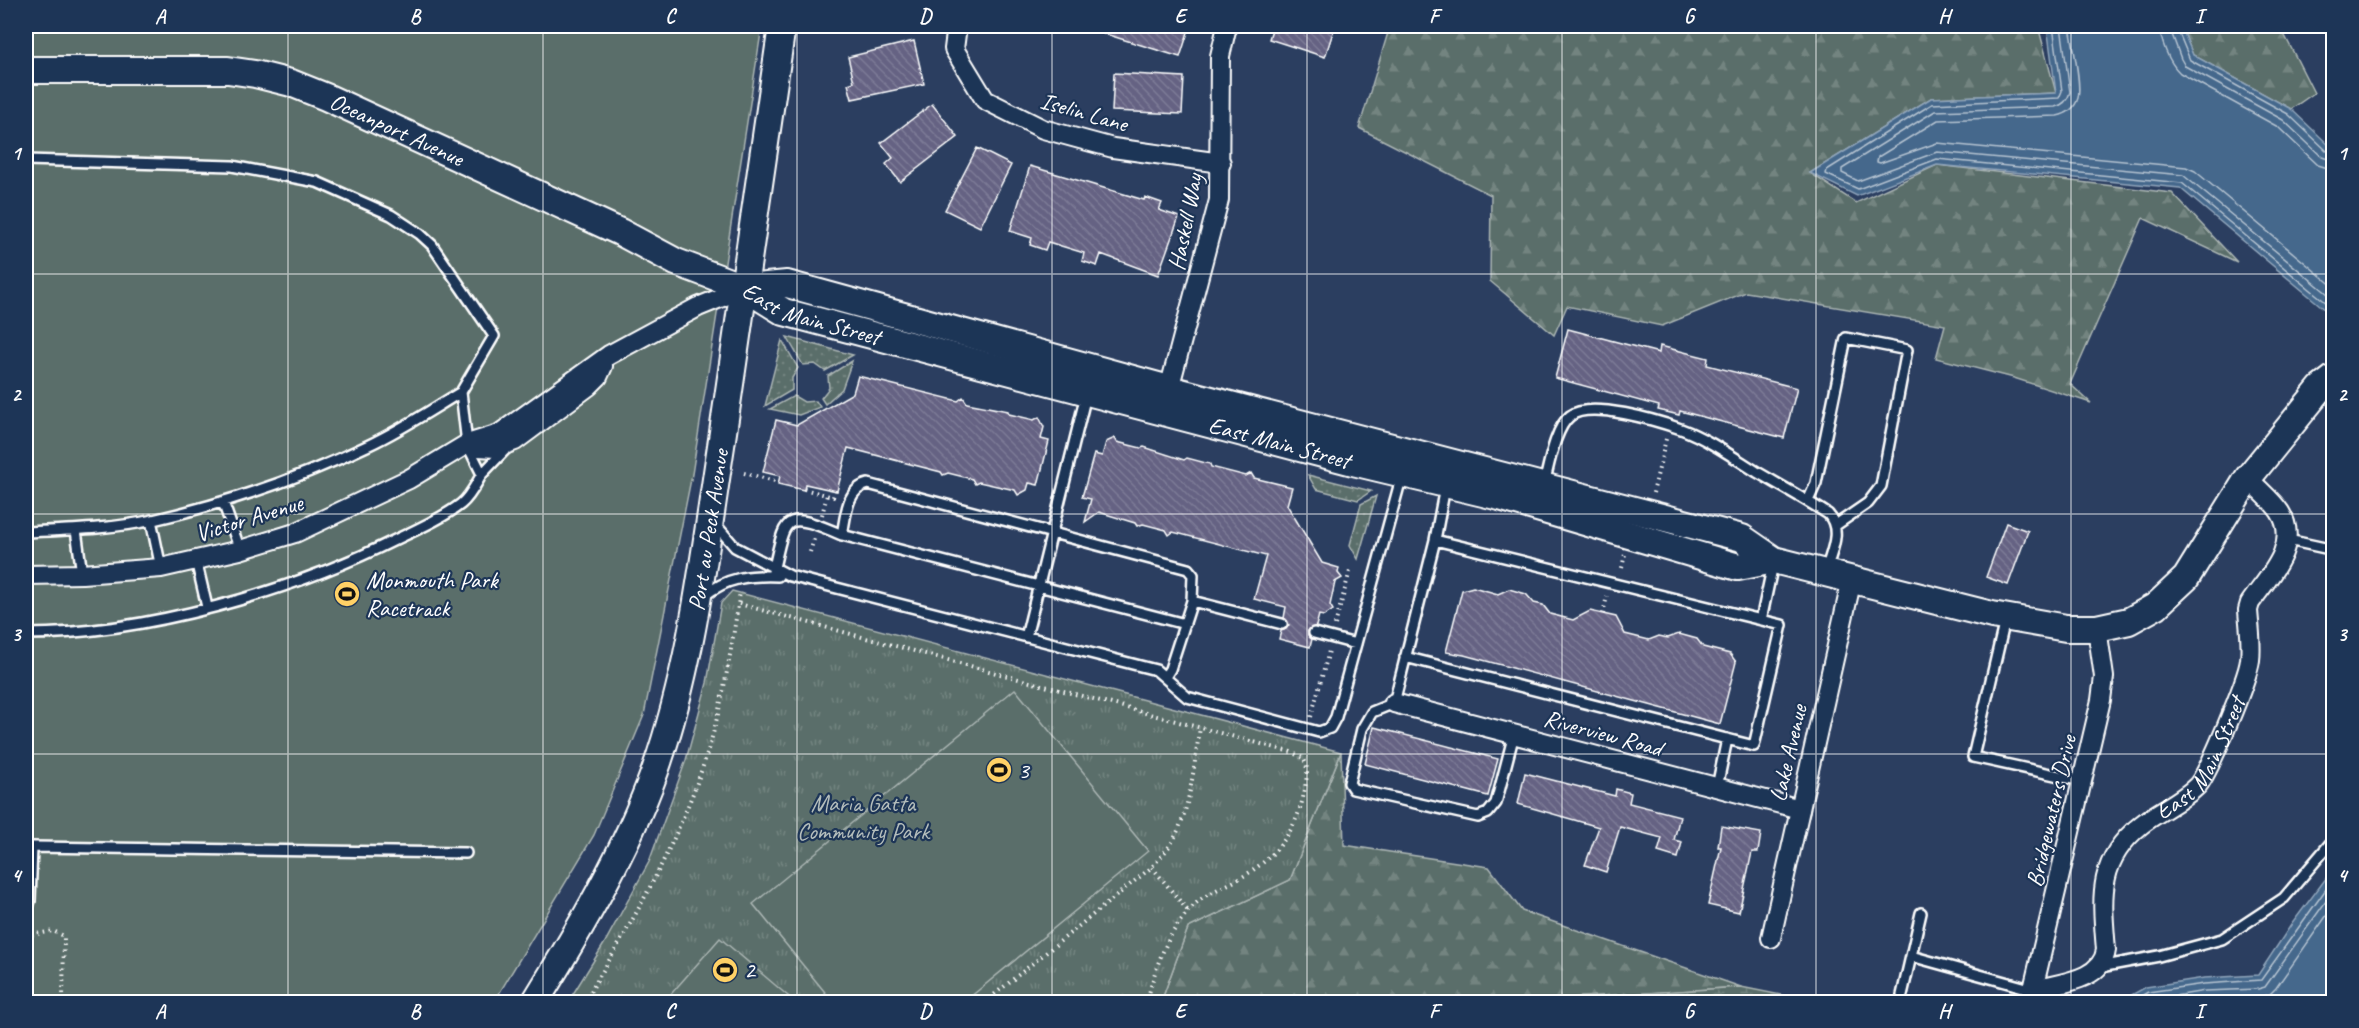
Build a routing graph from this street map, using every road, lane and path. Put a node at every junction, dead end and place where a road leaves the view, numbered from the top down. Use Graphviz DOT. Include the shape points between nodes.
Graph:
graph roads {
  1 [pos="782,26"];
  2 [pos="957,26"];
  3 [pos="1227,26"];
  4 [pos="26,70"];
  5 [pos="26,160"];
  6 [pos="1221,163"];
  7 [pos="745,288"];
  8 [pos="609,355"];
  9 [pos="2334,378"];
  10 [pos="1169,389"];
  11 [pos="461,392"];
  12 [pos="1087,392"];
  13 [pos="1667,435"];
  14 [pos="515,441"];
  15 [pos="467,444"];
  16 [pos="744,472"];
  17 [pos="1448,473"];
  18 [pos="482,474"];
  19 [pos="1402,474"];
  20 [pos="2247,478"];
  21 [pos="778,482"];
  22 [pos="1543,486"];
  23 [pos="804,489"];
  24 [pos="835,491"];
  25 [pos="827,495"];
  26 [pos="1808,501"];
  27 [pos="223,502"];
  28 [pos="1651,503"];
  29 [pos="710,517"];
  30 [pos="822,517"];
  31 [pos="151,520"];
  32 [pos="1836,525"];
  33 [pos="76,530"];
  34 [pos="26,532"];
  35 [pos="1051,532"];
  36 [pos="842,535"];
  37 [pos="1435,540"];
  38 [pos="2288,540"];
  39 [pos="781,542"];
  40 [pos="240,550"];
  41 [pos="2334,550"];
  42 [pos="742,551"];
  43 [pos="196,560"];
  44 [pos="1774,560"];
  45 [pos="161,568"];
  46 [pos="1350,571"];
  47 [pos="1826,571"];
  48 [pos="773,572"];
  49 [pos="82,574"];
  50 [pos="26,575"];
  51 [pos="1852,579"];
  52 [pos="1038,585"];
  53 [pos="741,588"];
  54 [pos="1607,595"];
  55 [pos="1192,601"];
  56 [pos="698,604"];
  57 [pos="739,604"];
  58 [pos="207,607"];
  59 [pos="1603,614"];
  60 [pos="2005,618"];
  61 [pos="1761,620"];
  62 [pos="1185,624"];
  63 [pos="1282,624"];
  64 [pos="1335,626"];
  65 [pos="2097,628"];
  66 [pos="1314,633"];
  67 [pos="26,634"];
  68 [pos="1026,637"];
  69 [pos="1356,644"];
  70 [pos="1330,648"];
  71 [pos="1405,657"];
  72 [pos="1165,677"];
  73 [pos="1394,703"];
  74 [pos="1311,717"];
  75 [pos="1200,728"];
  76 [pos="1514,734"];
  77 [pos="1727,739"];
  78 [pos="2082,781"];
  79 [pos="1717,787"];
  80 [pos="1800,809"];
  81 [pos="2334,839"];
  82 [pos="466,853"];
  83 [pos="1152,867"];
  84 [pos="1188,911"];
  85 [pos="26,913"];
  86 [pos="1921,913"];
  87 [pos="26,936"];
  88 [pos="1771,938"];
  89 [pos="1911,956"];
  90 [pos="2100,966"];
  91 [pos="1902,994"];
  92 [pos="2032,996"];
  93 [pos="64,1001"];
  94 [pos="48,1002"];
  95 [pos="535,1002"];
  96 [pos="584,1002"];
  97 [pos="985,1002"];
  98 [pos="1147,1002"];
  1 -- 7 [label="main road, Port au Peck Avenue"];
  2 -- 6 [label="street, Iselin Lane" via="954,49 984,100 1042,129 1113,148"];
  3 -- 6 [label="street, Haskell Way" via="1220,56"];
  4 -- 7 [label="main road, Oceanport Avenue" via="207,69 291,83 609,226 676,262"];
  5 -- 11 [label="lane" via="232,166 317,182 391,215 432,245 494,336"];
  6 -- 10 [label="street, Haskell Way" via="1219,200"];
  7 -- 8 [label="street, Victor Avenue" via="698,307"];
  7 -- 10 [label="main road, East Main Street" via="787,284"];
  7 -- 12 [label="main road, East Main Street" via="784,312"];
  7 -- 29 [label="main road, Port au Peck Avenue"];
  8 -- 14 [label="street" via="589,386"];
  8 -- 15 [label="street, Victor Avenue" via="507,429"];
  9 -- 20 [label="main road, East Main Street" via="2321,388"];
  10 -- 17 [label="main road, East Main Street"];
  11 -- 15 [label="lane"];
  11 -- 27 [label="lane" via="381,439 322,467"];
  12 -- 19 [label="main road, East Main Street"];
  12 -- 35 [label="lane"];
  13 -- 28 [label="path"];
  14 -- 15 [label="street" via="490,448"];
  14 -- 18 [label="lane"];
  15 -- 18 [label="lane"];
  15 -- 40 [label="street, Victor Avenue" via="352,507 295,533"];
  16 -- 21 [label="path"];
  17 -- 19 [label="main road, East Main Street"];
  17 -- 22 [label="main road, East Main Street"];
  17 -- 37 [label="lane"];
  17 -- 44 [label="main road, East Main Street" via="1500,498 1738,567"];
  18 -- 58 [label="lane" via="462,503 355,560 255,596"];
  19 -- 69 [label="lane"];
  20 -- 38 [label="street" via="2279,510"];
  20 -- 65 [label="main road, East Main Street" via="2186,578 2169,596 2128,621"];
  22 -- 26 [label="lane" via="1563,425 1570,416 1591,408 1682,429"];
  22 -- 44 [label="main road, East Main Street" via="1742,538"];
  23 -- 25 [label="path"];
  24 -- 25 [label="path" via="833,497"];
  25 -- 30 [label="path"];
  26 -- 32 [label="lane" via="1828,514"];
  26 -- 32 [label="lane" via="1816,483 1846,338 1907,350 1881,486 1868,503"];
  27 -- 31 [label="lane"];
  27 -- 40 [label="lane"];
  29 -- 42 [label="lane"];
  29 -- 56 [label="main road, Port au Peck Avenue"];
  31 -- 33 [label="lane"];
  31 -- 45 [label="lane"];
  32 -- 47 [label="lane"];
  33 -- 34 [label="lane"];
  33 -- 49 [label="lane"];
  35 -- 36 [label="lane" via="868,484 851,496"];
  35 -- 52 [label="lane"];
  35 -- 55 [label="lane" via="1188,568 1193,575"];
  36 -- 39 [label="lane" via="795,520 784,528"];
  36 -- 52 [label="lane"];
  37 -- 61 [label="lane"];
  37 -- 71 [label="lane"];
  38 -- 41 [label="lane"];
  38 -- 90 [label="street, East Main Street" via="2284,553 2250,603 2250,660 2201,781 2140,826 2110,863 2102,897 2106,950"];
  39 -- 42 [label="lane" via="768,556"];
  39 -- 48 [label="lane"];
  40 -- 43 [label="street, Victor Avenue"];
  42 -- 48 [label="lane"];
  43 -- 45 [label="street, Victor Avenue"];
  43 -- 58 [label="lane"];
  44 -- 47 [label="main road, East Main Street"];
  44 -- 61 [label="lane"];
  45 -- 49 [label="street, Victor Avenue"];
  46 -- 64 [label="path"];
  47 -- 51 [label="main road, East Main Street"];
  48 -- 56 [label="lane" via="726,581"];
  48 -- 68 [label="lane"];
  49 -- 50 [label="street, Victor Avenue"];
  51 -- 60 [label="main road, East Main Street"];
  51 -- 80 [label="street, Lake Avenue"];
  52 -- 62 [label="lane"];
  52 -- 68 [label="lane"];
  53 -- 57 [label="path"];
  54 -- 59 [label="path"];
  55 -- 62 [label="lane"];
  55 -- 63 [label="lane"];
  56 -- 95 [label="main road, Port au Peck Avenue" via="672,718 630,832 595,901"];
  57 -- 75 [label="path"];
  57 -- 96 [label="path" via="724,687 704,765 690,801 649,889"];
  58 -- 67 [label="lane" via="141,623"];
  60 -- 65 [label="main road, East Main Street"];
  60 -- 78 [label="lane" via="1973,757"];
  61 -- 77 [label="lane" via="1782,625 1754,746"];
  62 -- 72 [label="lane"];
  65 -- 78 [label="street, Bridgewaters Drive" via="2104,677"];
  66 -- 69 [label="lane"];
  68 -- 72 [label="lane" via="1156,670"];
  69 -- 72 [label="lane" via="1336,717 1330,728 1319,732 1186,697"];
  70 -- 74 [label="path"];
  71 -- 73 [label="lane"];
  71 -- 77 [label="lane"];
  73 -- 76 [label="street, Riverview Road"];
  73 -- 76 [label="lane" via="1372,712 1362,729 1349,783 1353,789 1478,818 1496,803"];
  75 -- 83 [label="path" via="1182,821 1167,851"];
  75 -- 84 [label="path" via="1300,753 1307,770 1295,824 1281,846 1264,863"];
  76 -- 79 [label="street, Riverview Road"];
  77 -- 79 [label="lane"];
  78 -- 92 [label="street, Bridgewaters Drive"];
  79 -- 80 [label="street, Riverview Road"];
  80 -- 88 [label="street, Lake Avenue"];
  81 -- 90 [label="lane" via="2284,898 2222,939"];
  82 -- 85 [label="lane" via="32,847"];
  83 -- 84 [label="path"];
  83 -- 97 [label="path"];
  84 -- 98 [label="path" via="1167,942"];
  86 -- 89 [label="lane"];
  87 -- 93 [label="path" via="52,931 64,936"];
  89 -- 91 [label="lane"];
  89 -- 92 [label="lane"];
  90 -- 92 [label="street" via="2091,975"];
  93 -- 94 [label="path"];
}
